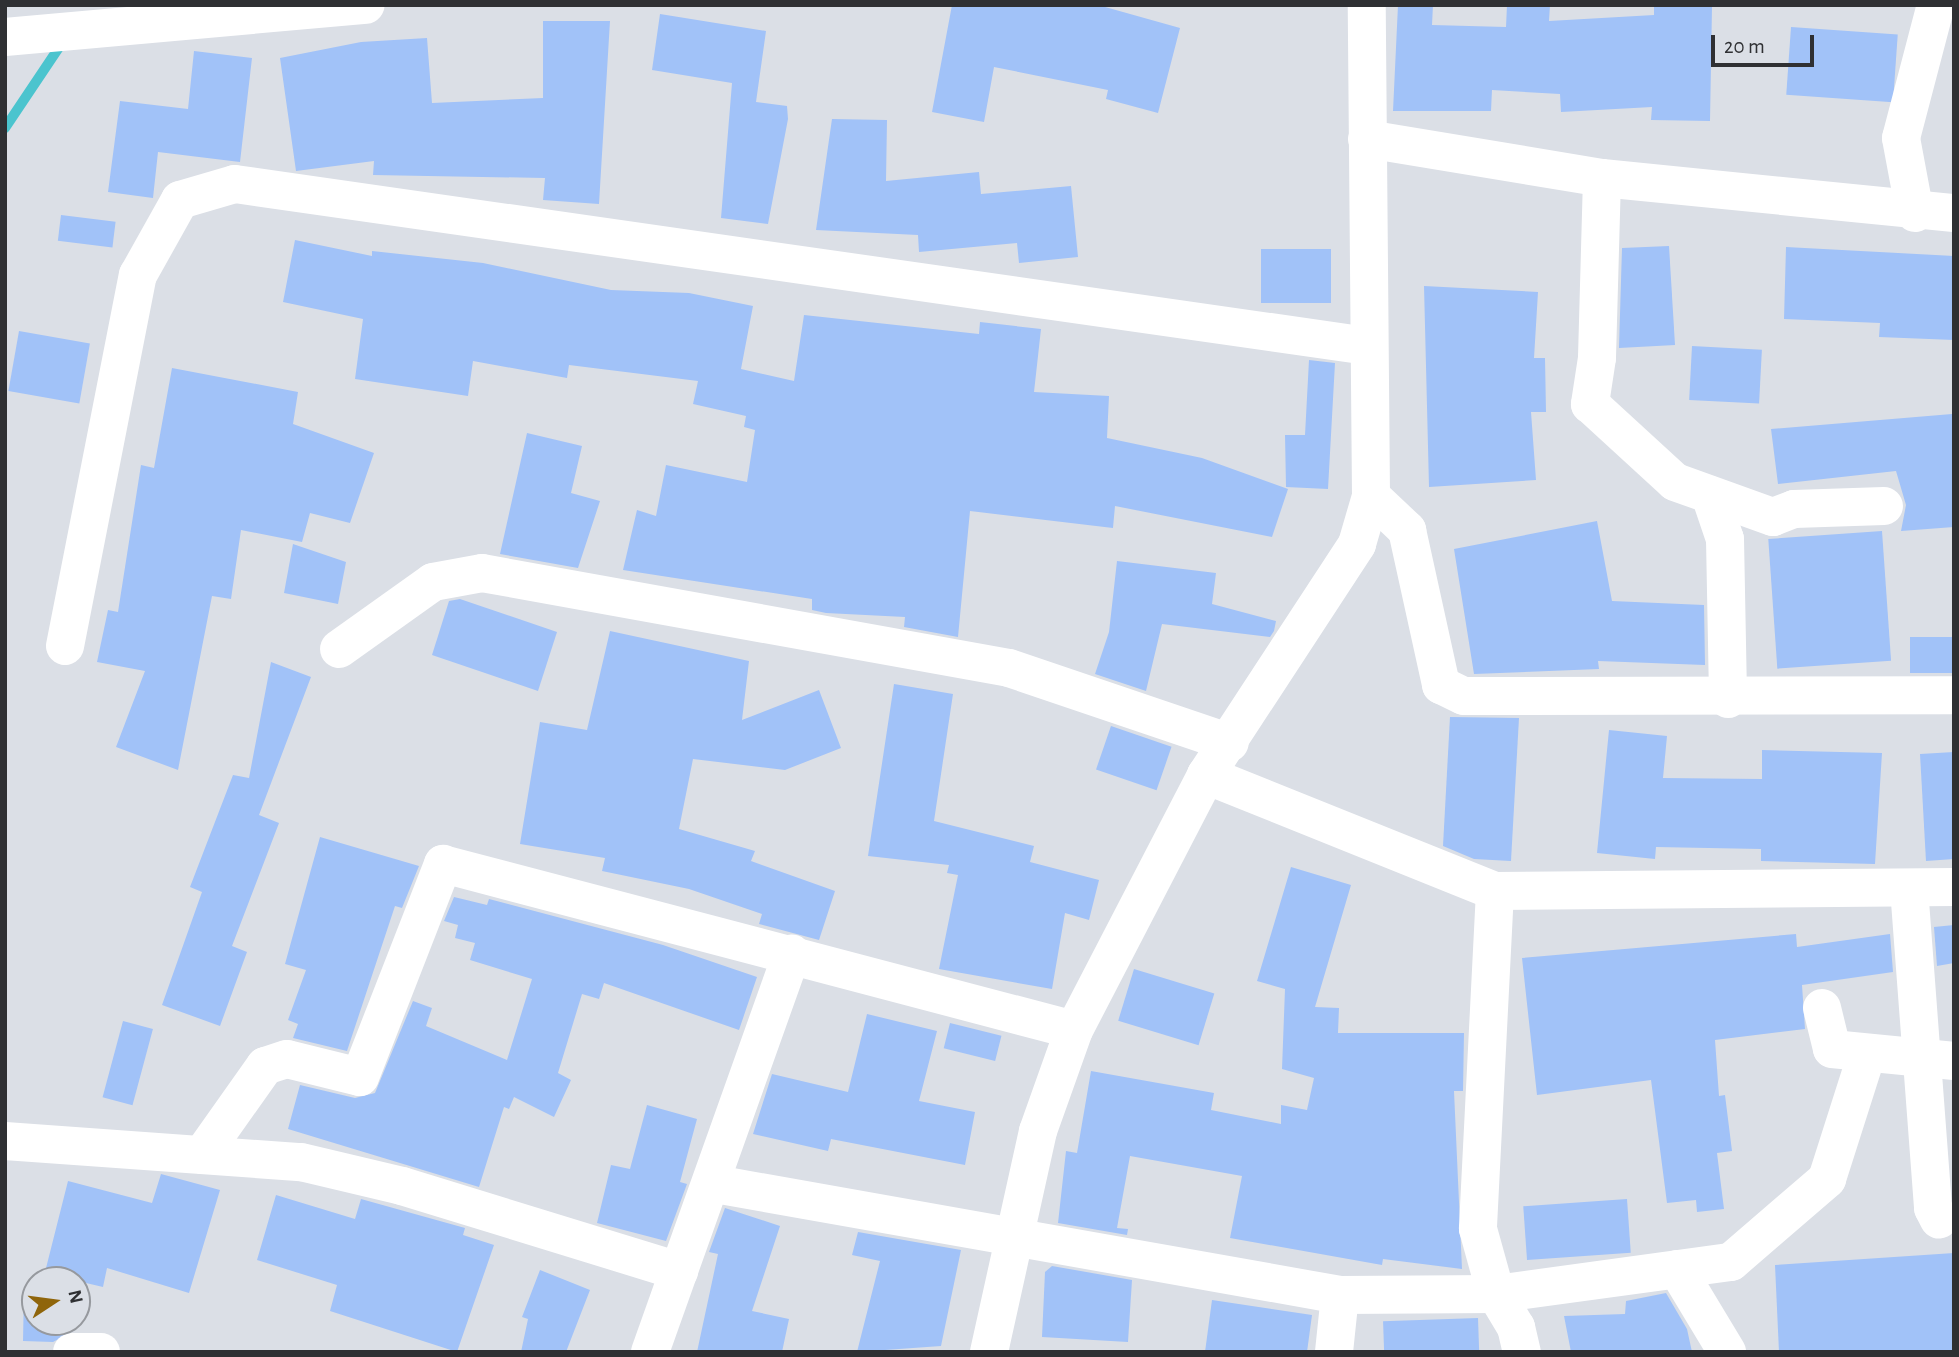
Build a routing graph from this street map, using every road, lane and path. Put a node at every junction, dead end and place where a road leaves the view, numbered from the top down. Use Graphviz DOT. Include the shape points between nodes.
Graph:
graph roads {
  1 [pos="366,5"];
  2 [pos="1367,5"];
  3 [pos="1936,5"];
  4 [pos="171,16"];
  5 [pos="5,37"];
  6 [pos="1367,139"];
  7 [pos="1602,178"];
  8 [pos="1915,213"];
  9 [pos="1954,213"];
  10 [pos="1367,346"];
  11 [pos="1710,495"];
  12 [pos="1371,496"];
  13 [pos="1884,506"];
  14 [pos="65,646"];
  15 [pos="339,649"];
  16 [pos="1954,695"];
  17 [pos="1728,699"];
  18 [pos="1230,743"];
  19 [pos="1206,775"];
  20 [pos="1954,887"];
  21 [pos="1909,888"];
  22 [pos="1495,891"];
  23 [pos="792,954"];
  24 [pos="1822,1008"];
  25 [pos="1074,1030"];
  26 [pos="1866,1057"];
  27 [pos="1938,1061"];
  28 [pos="5,1141"];
  29 [pos="202,1154"];
  30 [pos="715,1184"];
  31 [pos="1939,1220"];
  32 [pos="1016,1239"];
  33 [pos="1677,1269"];
  34 [pos="679,1271"];
  35 [pos="1496,1294"];
  36 [pos="1340,1295"];
  37 [pos="72,1352"];
  38 [pos="101,1352"];
  39 [pos="650,1352"];
  40 [pos="989,1352"];
  41 [pos="1334,1352"];
  42 [pos="1522,1352"];
  43 [pos="1727,1352"];
  1 -- 4 [label="street"];
  2 -- 6 [label="street"];
  3 -- 8 [label="street" via="1901,138"];
  4 -- 5 [label="street"];
  6 -- 7 [label="street"];
  6 -- 10 [label="street"];
  7 -- 8 [label="street"];
  7 -- 11 [label="street" via="1597,358 1590,404 1675,482"];
  8 -- 9 [label="street"];
  10 -- 12 [label="street"];
  10 -- 14 [label="street" via="235,184 180,201 138,275"];
  11 -- 13 [label="street" via="1773,517 1794,509"];
  11 -- 17 [label="street" via="1725,539"];
  12 -- 17 [label="street" via="1407,530 1441,685 1464,696"];
  12 -- 18 [label="street" via="1357,544"];
  15 -- 18 [label="street" via="433,582 482,573 1009,667"];
  16 -- 17 [label="street"];
  18 -- 19 [label="street"];
  19 -- 22 [label="street"];
  19 -- 25 [label="street"];
  20 -- 21 [label="street"];
  21 -- 22 [label="street"];
  21 -- 27 [label="street"];
  22 -- 35 [label="street" via="1478,1229"];
  23 -- 25 [label="street"];
  23 -- 29 [label="street" via="443,864 359,1077 287,1059 265,1066"];
  23 -- 30 [label="street"];
  24 -- 26 [label="street" via="1832,1049"];
  25 -- 32 [label="street" via="1038,1131"];
  26 -- 27 [label="street"];
  26 -- 33 [label="street" via="1827,1179 1731,1262"];
  27 -- 31 [label="street" via="1933,1208"];
  28 -- 29 [label="street"];
  29 -- 34 [label="street" via="301,1163 402,1186"];
  30 -- 32 [label="street"];
  30 -- 34 [label="street" via="699,1205"];
  32 -- 36 [label="street"];
  32 -- 40 [label="street"];
  33 -- 35 [label="street"];
  33 -- 43 [label="street"];
  34 -- 39 [label="street"];
  35 -- 36 [label="street"];
  35 -- 42 [label="street"];
  36 -- 41 [label="street"];
  37 -- 38 [label="street"];
}
